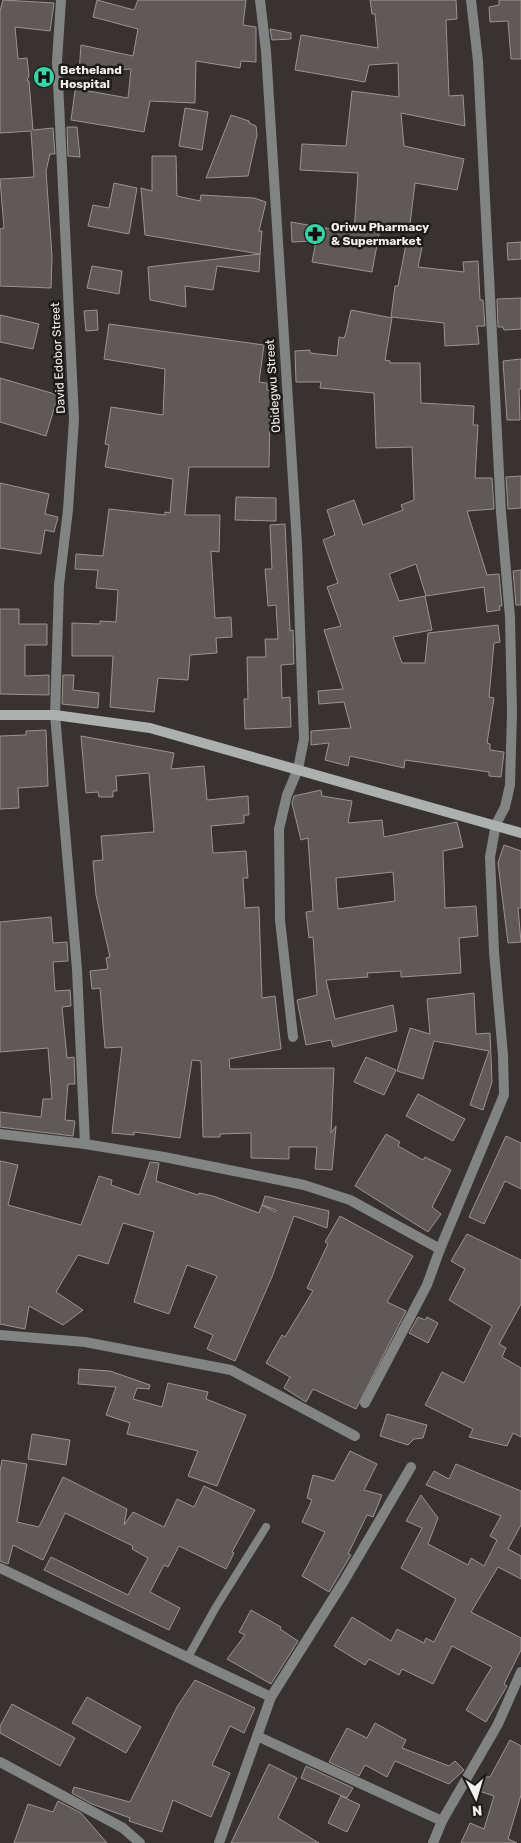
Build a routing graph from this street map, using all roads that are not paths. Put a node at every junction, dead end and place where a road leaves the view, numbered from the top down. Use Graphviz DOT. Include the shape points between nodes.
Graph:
graph roads {
  1 [pos="61,0"];
  2 [pos="260,0"];
  3 [pos="471,0"];
  4 [pos="0,715"];
  5 [pos="55,716"];
  6 [pos="298,769"];
  7 [pos="496,824"];
  8 [pos="521,832"];
  9 [pos="293,1037"];
  10 [pos="0,1134"];
  11 [pos="85,1144"];
  12 [pos="440,1249"];
  13 [pos="0,1335"];
  14 [pos="365,1403"];
  15 [pos="355,1436"];
  16 [pos="410,1467"];
  17 [pos="266,1527"];
  18 [pos="0,1568"];
  19 [pos="188,1658"];
  20 [pos="521,1672"];
  21 [pos="271,1697"];
  22 [pos="257,1736"];
  23 [pos="0,1762"];
  24 [pos="442,1821"];
  25 [pos="140,1843"];
  26 [pos="219,1843"];
  27 [pos="434,1843"];
  1 -- 5 [label="street, David Edobor Street" via="58,61 74,419 59,585"];
  2 -- 6 [label="street, Obidegwu Street" via="266,51 297,544 304,739"];
  3 -- 7 [label="street" via="478,61 510,617 510,784 505,807"];
  4 -- 5 [label="street"];
  5 -- 6 [label="street" via="150,728"];
  5 -- 11 [label="street, David Edobor Street" via="78,969"];
  6 -- 7 [label="street"];
  6 -- 9 [label="street, Obidegwu Street" via="287,794 279,829 280,920"];
  7 -- 8 [label="street"];
  7 -- 12 [label="street" via="490,858 504,1095"];
  10 -- 11 [label="street"];
  11 -- 12 [label="street" via="304,1184 350,1200"];
  12 -- 14 [label="street" via="427,1285"];
  13 -- 15 [label="street" via="85,1342 231,1370"];
  16 -- 21 [label="street"];
  17 -- 19 [label="lane"];
  18 -- 19 [label="street"];
  19 -- 21 [label="street"];
  20 -- 24 [label="street" via="498,1724"];
  21 -- 22 [label="street"];
  22 -- 24 [label="street"];
  22 -- 26 [label="street"];
  23 -- 25 [label="street" via="123,1828"];
  24 -- 27 [label="street"];
}
